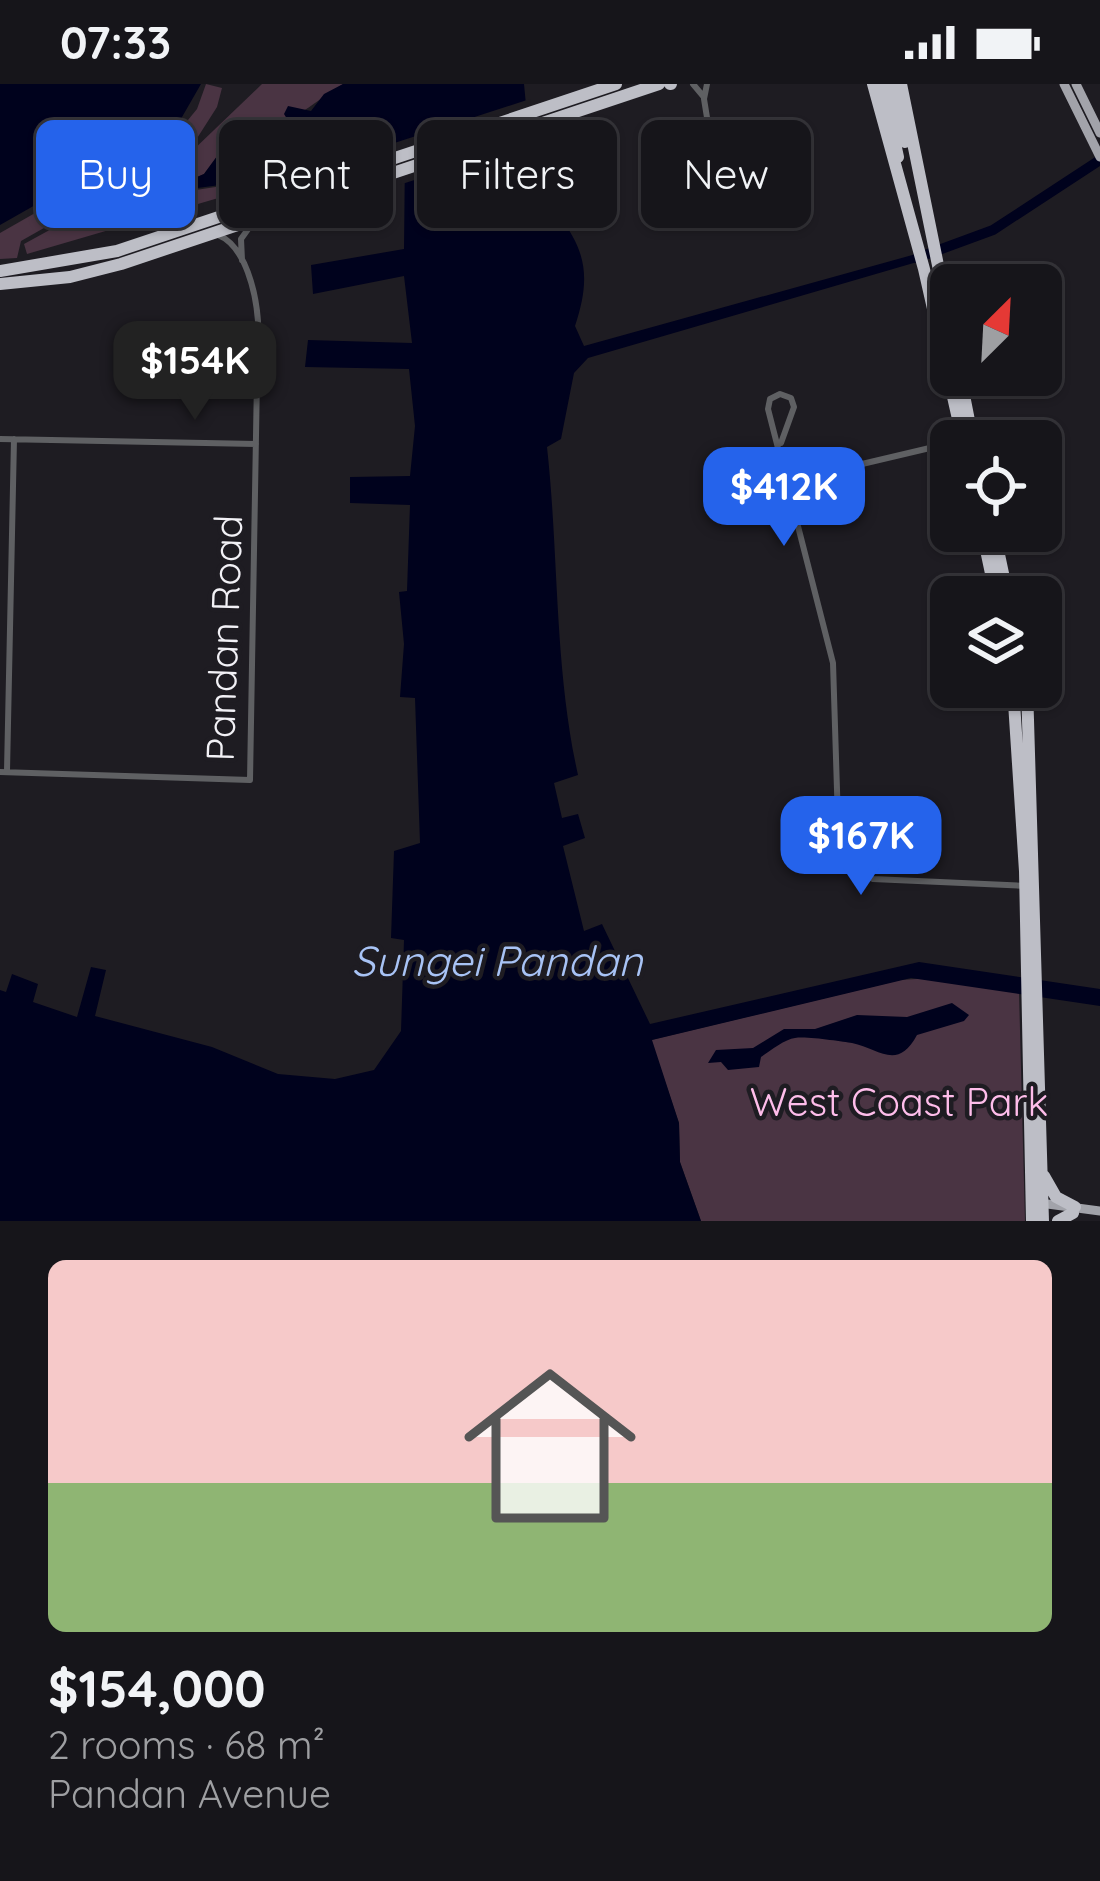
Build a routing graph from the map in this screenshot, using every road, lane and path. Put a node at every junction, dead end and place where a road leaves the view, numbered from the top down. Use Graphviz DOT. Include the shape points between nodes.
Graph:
graph roads {
  1 [pos="616,84"];
  2 [pos="659,84"];
  3 [pos="693,84"];
  4 [pos="707,84"];
  5 [pos="878,84"];
  6 [pos="892,84"];
  7 [pos="902,84"];
  8 [pos="1064,84"];
  9 [pos="1076,84"];
  10 [pos="704,99"];
  11 [pos="570,107"];
  12 [pos="707,120"];
  13 [pos="898,134"];
  14 [pos="1096,134"];
  15 [pos="1099,155"];
  16 [pos="714,172"];
  17 [pos="393,175"];
  18 [pos="228,228"];
  19 [pos="252,228"];
  20 [pos="208,235"];
  21 [pos="923,238"];
  22 [pos="242,260"];
  23 [pos="930,264"];
  24 [pos="0,271"];
  25 [pos="0,284"];
  26 [pos="0,439"];
  27 [pos="14,439"];
  28 [pos="781,443"];
  29 [pos="256,444"];
  30 [pos="930,448"];
  31 [pos="790,481"];
  32 [pos="990,552"];
  33 [pos="995,552"];
  34 [pos="996,567"];
  35 [pos="996,576"];
  36 [pos="1000,576"];
  37 [pos="1015,708"];
  38 [pos="1027,708"];
  39 [pos="3,772"];
  40 [pos="1030,886"];
  41 [pos="1033,996"];
  42 [pos="1042,1169"];
  43 [pos="1074,1210"];
  44 [pos="1037,1211"];
  45 [pos="1100,1214"];
  46 [pos="1058,1221"];
  1 -- 11 [label="highway"];
  2 -- 11 [label="highway"];
  3 -- 10 [label="street"];
  4 -- 10 [label="street"];
  5 -- 13 [label="highway"];
  5 -- 21 [label="highway"];
  6 -- 13 [label="highway"];
  7 -- 21 [label="highway"];
  8 -- 14 [label="main road"];
  9 -- 14 [label="main road"];
  10 -- 12 [label="street"];
  11 -- 17 [label="highway"];
  11 -- 24 [label="highway" via="117,251"];
  13 -- 21 [label="highway"];
  14 -- 15 [label="main road"];
  16 -- 16 [label="street" via="722,210 708,213 694,204"];
  18 -- 20 [label="highway"];
  19 -- 22 [label="street" via="241,239"];
  20 -- 22 [label="street" via="228,239"];
  20 -- 25 [label="highway" via="70,277"];
  21 -- 23 [label="highway"];
  22 -- 29 [label="street, Pandan Road" via="258,321"];
  26 -- 27 [label="street"];
  27 -- 29 [label="street"];
  27 -- 39 [label="street, Pandan Road"];
  28 -- 28 [label="street" via="768,409 780,394 794,407"];
  28 -- 31 [label="street"];
  29 -- 39 [label="street, Pandan Road" via="250,780"];
  30 -- 31 [label="street"];
  31 -- 40 [label="street" via="836,679 839,853 867,878"];
  32 -- 34 [label="highway"];
  33 -- 34 [label="highway"];
  34 -- 35 [label="highway"];
  34 -- 36 [label="highway"];
  37 -- 40 [label="highway"];
  38 -- 40 [label="highway"];
  40 -- 41 [label="highway"];
  41 -- 42 [label="highway"];
  41 -- 44 [label="highway"];
  42 -- 43 [label="highway" via="1055,1197"];
  42 -- 44 [label="highway"];
  43 -- 44 [label="main road"];
  43 -- 45 [label="main road"];
  43 -- 46 [label="highway"];
}
